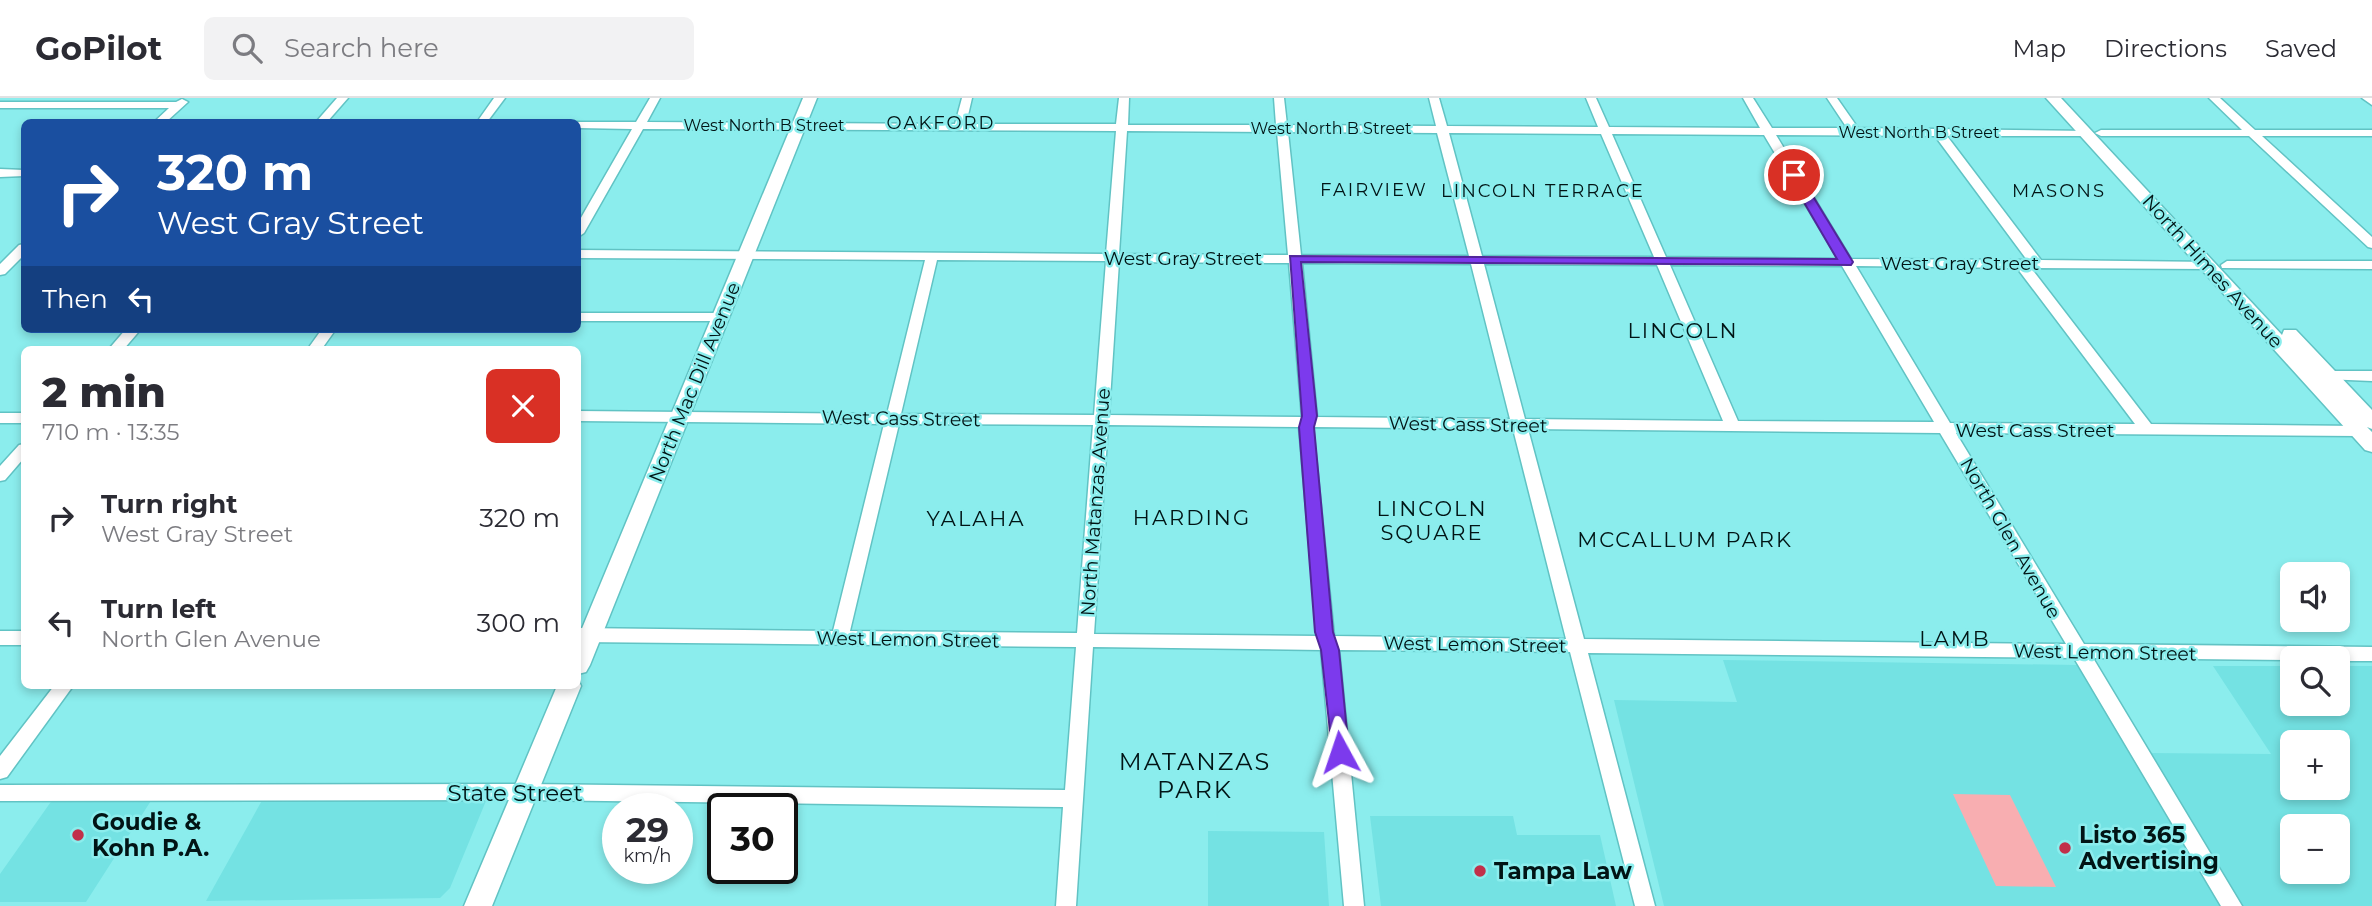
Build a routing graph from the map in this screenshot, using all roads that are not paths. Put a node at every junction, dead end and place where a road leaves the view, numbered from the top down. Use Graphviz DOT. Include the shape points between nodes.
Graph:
graph roads {
  1 [pos="344,98"];
  2 [pos="500,98"];
  3 [pos="655,98"];
  4 [pos="810,98"];
  5 [pos="967,98"];
  6 [pos="1124,98"];
  7 [pos="1279,98"];
  8 [pos="1434,98"];
  9 [pos="1591,98"];
  10 [pos="1748,98"];
  11 [pos="1832,98"];
  12 [pos="2053,98"];
  13 [pos="2068,98"];
  14 [pos="2214,98"];
  15 [pos="2367,98"];
  16 [pos="182,102"];
  17 [pos="2372,102"];
  18 [pos="0,105"];
  19 [pos="163,119"];
  20 [pos="324,119"];
  21 [pos="484,119"];
  22 [pos="799,124"];
  23 [pos="581,125"];
  24 [pos="640,125"];
  25 [pos="960,125"];
  26 [pos="1122,127"];
  27 [pos="1282,128"];
  28 [pos="1442,129"];
  29 [pos="1605,130"];
  30 [pos="1768,131"];
  31 [pos="1855,132"];
  32 [pos="1939,133"];
  33 [pos="2093,133"];
  34 [pos="2251,133"];
  35 [pos="2372,133"];
  36 [pos="0,173"];
  37 [pos="21,173"];
  38 [pos="581,228"];
  39 [pos="2372,244"];
  40 [pos="21,253"];
  41 [pos="747,253"];
  42 [pos="21,254"];
  43 [pos="581,254"];
  44 [pos="0,255"];
  45 [pos="932,256"];
  46 [pos="1112,257"];
  47 [pos="1294,258"];
  48 [pos="1477,260"];
  49 [pos="1662,261"];
  50 [pos="1846,262"];
  51 [pos="2021,264"];
  52 [pos="2038,264"];
  53 [pos="2218,265"];
  54 [pos="2372,265"];
  55 [pos="0,271"];
  56 [pos="581,317"];
  57 [pos="721,317"];
  58 [pos="130,333"];
  59 [pos="119,346"];
  60 [pos="2329,376"];
  61 [pos="2372,376"];
  62 [pos="581,416"];
  63 [pos="680,416"];
  64 [pos="0,418"];
  65 [pos="21,418"];
  66 [pos="893,418"];
  67 [pos="1102,421"];
  68 [pos="1308,422"];
  69 [pos="1521,424"];
  70 [pos="1733,426"];
  71 [pos="1947,429"];
  72 [pos="2148,431"];
  73 [pos="2369,434"];
  74 [pos="21,452"];
  75 [pos="0,476"];
  76 [pos="584,635"];
  77 [pos="0,638"];
  78 [pos="21,638"];
  79 [pos="840,638"];
  80 [pos="1085,642"];
  81 [pos="1328,643"];
  82 [pos="1577,645"];
  83 [pos="2078,652"];
  84 [pos="2372,654"];
  85 [pos="62,689"];
  86 [pos="568,689"];
  87 [pos="0,771"];
  88 [pos="526,792"];
  89 [pos="0,793"];
  90 [pos="1072,799"];
  91 [pos="478,906"];
  92 [pos="1066,906"];
  93 [pos="1354,906"];
  94 [pos="1645,906"];
  95 [pos="2232,906"];
  1 -- 20 [label="street"];
  2 -- 21 [label="street"];
  3 -- 24 [label="street"];
  4 -- 22 [label="street, North Mac Dill Avenue"];
  5 -- 25 [label="street"];
  6 -- 26 [label="street, North Matanzas Avenue"];
  7 -- 27 [label="street"];
  8 -- 28 [label="street"];
  9 -- 29 [label="street"];
  10 -- 30 [label="street, North Glen Avenue"];
  11 -- 31 [label="street"];
  12 -- 33 [label="street, North Himes Avenue"];
  13 -- 33 [label="street, North Himes Avenue"];
  14 -- 34 [label="street"];
  15 -- 17 [label="street"];
  16 -- 18 [label="street"];
  16 -- 19 [label="street"];
  22 -- 24 [label="street, West North B Street"];
  22 -- 25 [label="street, West North B Street"];
  22 -- 41 [label="street, North Mac Dill Avenue"];
  23 -- 24 [label="street, West North B Street"];
  24 -- 38 [label="street"];
  25 -- 26 [label="street, West North B Street"];
  26 -- 27 [label="street, West North B Street"];
  26 -- 46 [label="street, North Matanzas Avenue"];
  27 -- 28 [label="street, West North B Street"];
  27 -- 47 [label="street"];
  28 -- 29 [label="street, West North B Street"];
  28 -- 48 [label="street"];
  29 -- 30 [label="street, West North B Street"];
  29 -- 49 [label="street"];
  30 -- 31 [label="street, West North B Street"];
  30 -- 50 [label="street, North Glen Avenue"];
  31 -- 32 [label="street, West North B Street"];
  32 -- 33 [label="street, West North B Street"];
  32 -- 52 [label="street"];
  33 -- 34 [label="street, West North B Street"];
  33 -- 53 [label="street, North Himes Avenue"];
  33 -- 53 [label="street, North Himes Avenue" via="2153,205 2172,216"];
  34 -- 35 [label="street, West North B Street"];
  34 -- 39 [label="street"];
  36 -- 37 [label="street"];
  40 -- 44 [label="street"];
  41 -- 43 [label="street, West Gray Street"];
  41 -- 45 [label="street, West Gray Street"];
  41 -- 57 [label="street, North Mac Dill Avenue"];
  42 -- 55 [label="street"];
  45 -- 46 [label="street, West Gray Street"];
  45 -- 66 [label="street"];
  46 -- 47 [label="street, West Gray Street"];
  46 -- 67 [label="street, North Matanzas Avenue"];
  47 -- 48 [label="street, West Gray Street"];
  47 -- 68 [label="street"];
  48 -- 49 [label="street, West Gray Street"];
  48 -- 69 [label="street"];
  49 -- 50 [label="street, West Gray Street"];
  49 -- 70 [label="street"];
  50 -- 51 [label="street, West Gray Street"];
  50 -- 71 [label="street, North Glen Avenue"];
  51 -- 52 [label="street, West Gray Street"];
  51 -- 72 [label="street"];
  52 -- 53 [label="street, West Gray Street"];
  53 -- 54 [label="street, West Gray Street"];
  53 -- 60 [label="street, North Himes Avenue"];
  53 -- 73 [label="street, North Himes Avenue"];
  56 -- 57 [label="street"];
  57 -- 63 [label="street, North Mac Dill Avenue"];
  58 -- 59 [label="street"];
  60 -- 61 [label="street"];
  60 -- 73 [label="street, North Himes Avenue"];
  62 -- 63 [label="street, West Cass Street"];
  63 -- 66 [label="street, West Cass Street"];
  63 -- 76 [label="street, North Mac Dill Avenue"];
  64 -- 65 [label="street"];
  66 -- 67 [label="street, West Cass Street"];
  66 -- 79 [label="street"];
  67 -- 68 [label="street, West Cass Street"];
  67 -- 80 [label="street, North Matanzas Avenue"];
  68 -- 69 [label="street, West Cass Street"];
  68 -- 81 [label="street"];
  69 -- 70 [label="street, West Cass Street"];
  69 -- 82 [label="street"];
  70 -- 71 [label="street, West Cass Street"];
  71 -- 72 [label="street, West Cass Street"];
  71 -- 83 [label="street, North Glen Avenue"];
  72 -- 73 [label="street, West Cass Street"];
  74 -- 75 [label="street"];
  76 -- 79 [label="street, West Lemon Street"];
  77 -- 78 [label="street"];
  79 -- 80 [label="street, West Lemon Street"];
  80 -- 81 [label="street, West Lemon Street"];
  80 -- 90 [label="street, North Matanzas Avenue"];
  81 -- 82 [label="street, West Lemon Street"];
  81 -- 93 [label="street"];
  82 -- 83 [label="street, West Lemon Street"];
  82 -- 94 [label="street"];
  83 -- 84 [label="street, West Lemon Street"];
  83 -- 95 [label="street, North Glen Avenue"];
  85 -- 87 [label="street"];
  86 -- 88 [label="street"];
  88 -- 89 [label="street, State Street"];
  88 -- 90 [label="street, State Street"];
  88 -- 91 [label="street"];
  90 -- 92 [label="street, North Matanzas Avenue"];
}
